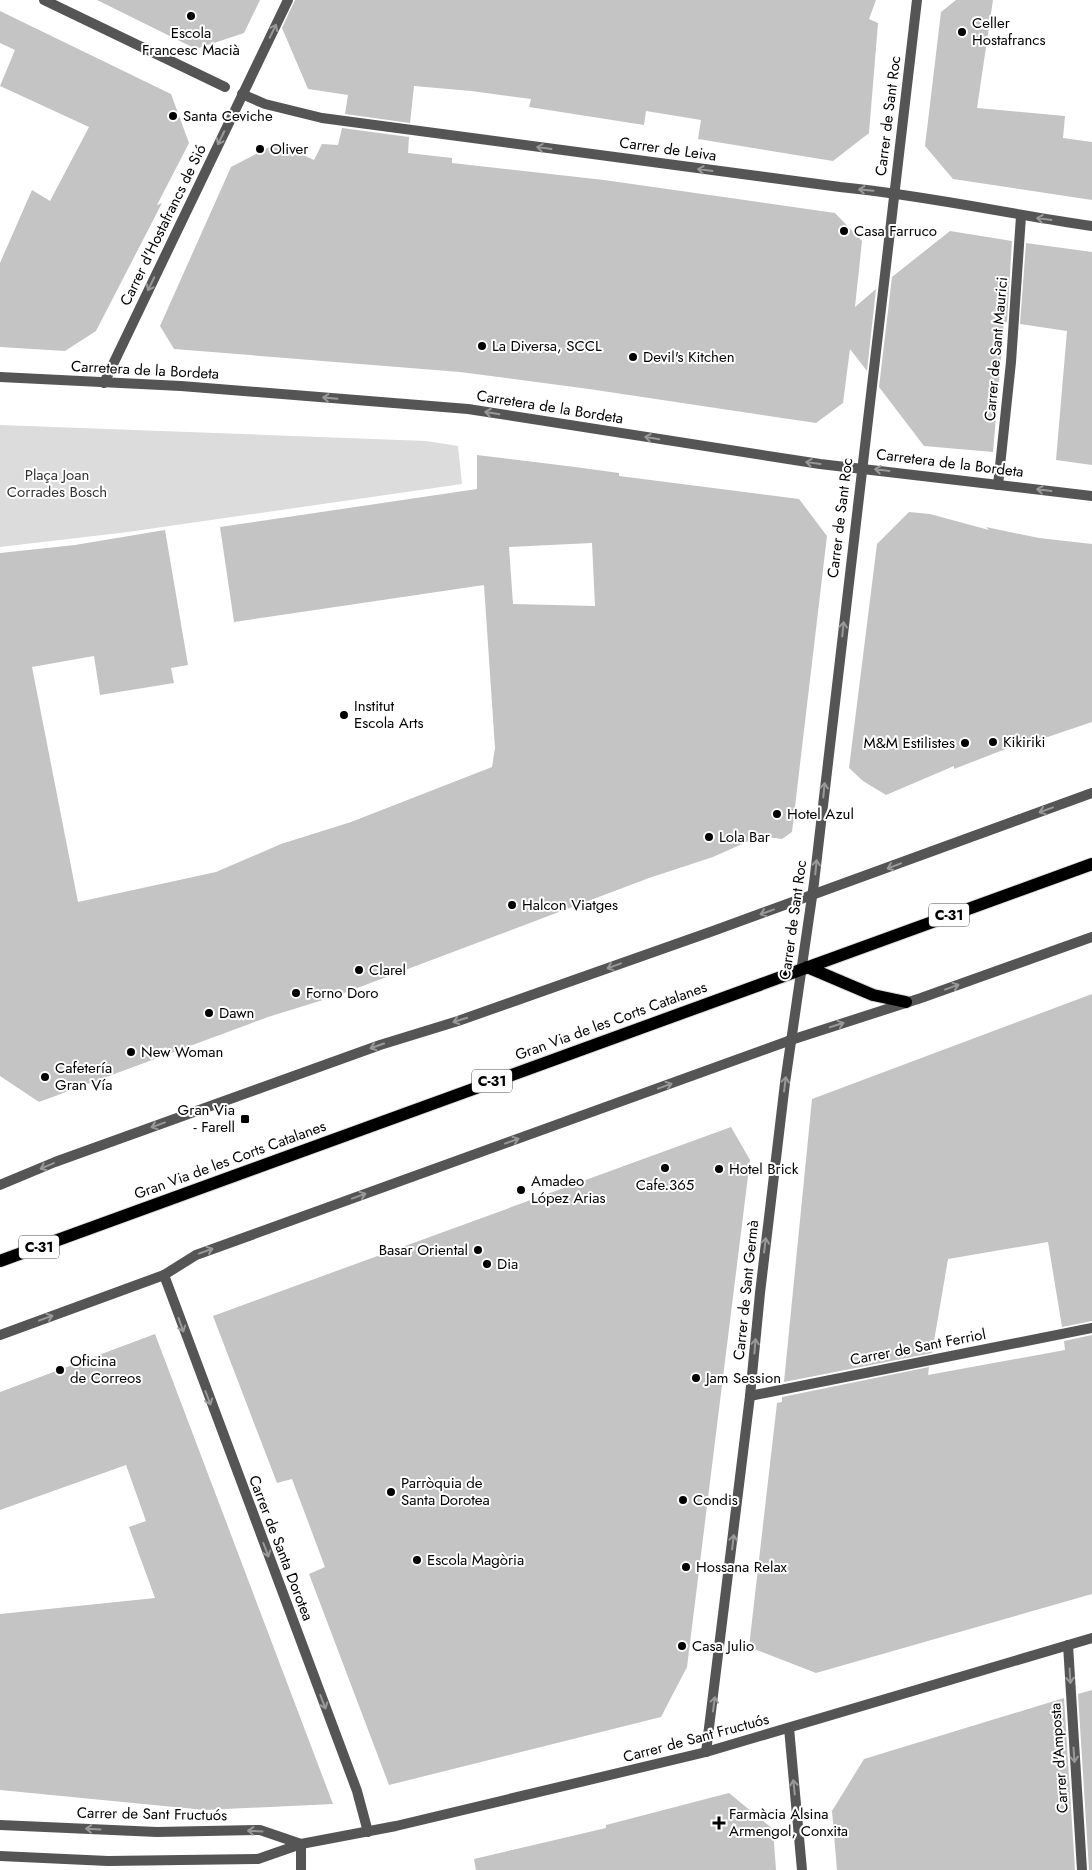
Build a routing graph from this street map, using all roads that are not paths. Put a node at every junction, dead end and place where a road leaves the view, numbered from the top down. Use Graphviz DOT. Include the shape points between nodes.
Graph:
graph roads {
  1 [pos="44,0"];
  2 [pos="288,0"];
  3 [pos="916,0"];
  4 [pos="225,87"];
  5 [pos="242,94"];
  6 [pos="894,192"];
  7 [pos="1021,216"];
  8 [pos="1092,226"];
  9 [pos="0,377"];
  10 [pos="104,382"];
  11 [pos="861,468"];
  12 [pos="998,485"];
  13 [pos="1092,496"];
  14 [pos="1092,794"];
  15 [pos="1092,864"];
  16 [pos="813,896"];
  17 [pos="1092,937"];
  18 [pos="804,968"];
  19 [pos="906,1002"];
  20 [pos="791,1040"];
  21 [pos="0,1185"];
  22 [pos="0,1261"];
  23 [pos="164,1275"];
  24 [pos="1092,1328"];
  25 [pos="0,1335"];
  26 [pos="750,1396"];
  27 [pos="1092,1638"];
  28 [pos="1068,1645"];
  29 [pos="789,1728"];
  30 [pos="706,1752"];
  31 [pos="0,1825"];
  32 [pos="368,1832"];
  33 [pos="301,1844"];
  34 [pos="0,1856"];
  35 [pos="301,1870"];
  36 [pos="802,1870"];
  37 [pos="1082,1870"];
  1 -- 4 [label="street"];
  5 -- 2 [label="street, Carrer d'Hostafrancs de Sió, one-way"];
  3 -- 6 [label="street, Carrer de Sant Roc"];
  6 -- 5 [label="street, Carrer de Leiva, one-way" via="840,188 322,118 283,109"];
  5 -- 10 [label="street, Carrer d'Hostafrancs de Sió, one-way"];
  6 -- 7 [label="street, Carrer de Leiva"];
  6 -- 11 [label="street, Carrer de Sant Roc"];
  8 -- 7 [label="street, Carrer de Leiva, one-way"];
  7 -- 12 [label="street, Carrer de Sant Maurici"];
  9 -- 10 [label="street, Carretera de la Bordeta"];
  11 -- 10 [label="street, Carretera de la Bordeta, one-way" via="468,409"];
  12 -- 11 [label="street, Carretera de la Bordeta, one-way"];
  16 -- 11 [label="street, Carrer de Sant Roc, one-way"];
  13 -- 12 [label="street, Carretera de la Bordeta, one-way"];
  14 -- 16 [label="street, one-way"];
  15 -- 18 [label="main road, Gran Via de les Corts Catalanes / C-31"];
  16 -- 18 [label="street, Carrer de Sant Roc"];
  16 -- 21 [label="street, one-way" via="513,1002 380,1045 55,1162"];
  19 -- 17 [label="street, one-way"];
  18 -- 19 [label="main road" via="873,995"];
  18 -- 20 [label="street, Carrer de Sant Roc"];
  18 -- 22 [label="main road, Gran Via de les Corts Catalanes / C-31"];
  20 -- 19 [label="street, one-way"];
  23 -- 20 [label="street, one-way" via="196,1255"];
  26 -- 20 [label="street, Carrer de Sant Germà, one-way"];
  25 -- 23 [label="street, one-way"];
  23 -- 32 [label="street, Carrer de Santa Dorotea, one-way" via="358,1792"];
  24 -- 26 [label="street, Carrer de Sant Ferriol"];
  30 -- 26 [label="street, Carrer de Sant Germà, one-way"];
  27 -- 28 [label="street, Carrer de Sant Fructuós"];
  28 -- 29 [label="street, Carrer de Sant Fructuós"];
  28 -- 37 [label="street, Carrer d'Amposta, one-way"];
  29 -- 30 [label="street, Carrer de Sant Fructuós"];
  36 -- 29 [label="street, one-way"];
  30 -- 32 [label="street, Carrer de Sant Fructuós"];
  33 -- 31 [label="street, Carrer de Sant Fructuós, one-way" via="260,1830 157,1832"];
  32 -- 33 [label="street, Carrer de Sant Fructuós"];
  33 -- 34 [label="street, Carrer de Sant Fructuós" via="258,1859 108,1861"];
  33 -- 35 [label="street"];
}
